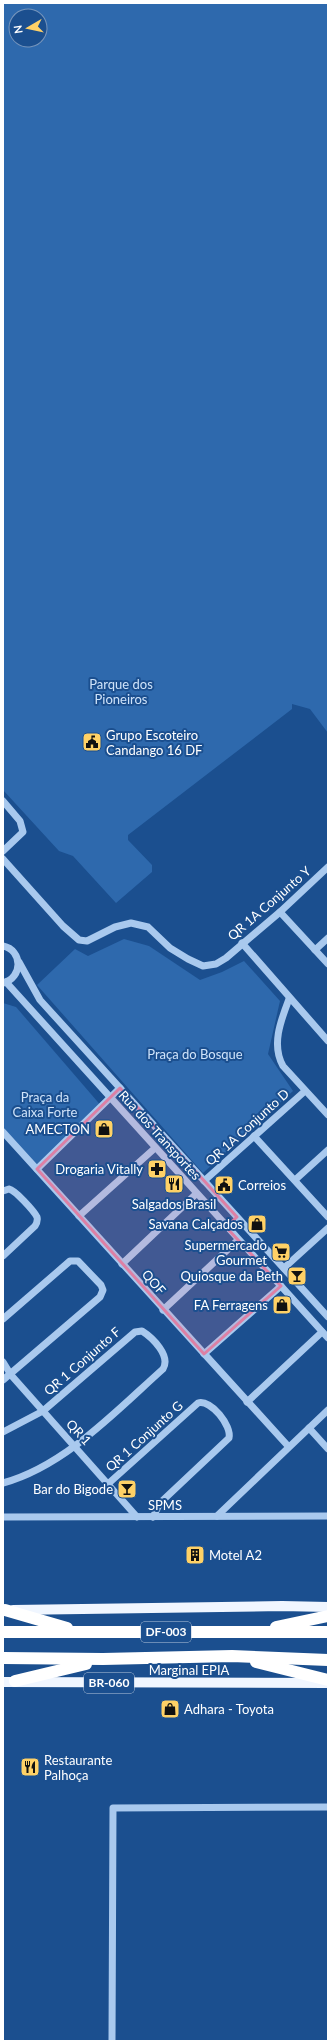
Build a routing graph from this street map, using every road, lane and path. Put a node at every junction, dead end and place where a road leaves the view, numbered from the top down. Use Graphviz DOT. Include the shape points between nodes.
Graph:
graph roads {
  1 [pos="3,801"];
  2 [pos="3,851"];
  3 [pos="3,859"];
  4 [pos="328,867"];
  5 [pos="280,912"];
  6 [pos="328,938"];
  7 [pos="242,943"];
  8 [pos="3,946"];
  9 [pos="315,950"];
  10 [pos="19,962"];
  11 [pos="328,964"];
  12 [pos="4,982"];
  13 [pos="289,999"];
  14 [pos="328,1041"];
  15 [pos="120,1088"];
  16 [pos="305,1091"];
  17 [pos="111,1098"];
  18 [pos="328,1115"];
  19 [pos="3,1132"];
  20 [pos="254,1136"];
  21 [pos="155,1148"];
  22 [pos="328,1150"];
  23 [pos="37,1169"];
  24 [pos="295,1180"];
  25 [pos="204,1181"];
  26 [pos="3,1191"];
  27 [pos="196,1194"];
  28 [pos="79,1216"];
  29 [pos="237,1217"];
  30 [pos="328,1217"];
  31 [pos="226,1227"];
  32 [pos="328,1228"];
  33 [pos="238,1240"];
  34 [pos="3,1256"];
  35 [pos="122,1264"];
  36 [pos="284,1268"];
  37 [pos="281,1286"];
  38 [pos="163,1310"];
  39 [pos="327,1313"];
  40 [pos="3,1319"];
  41 [pos="322,1332"];
  42 [pos="328,1338"];
  43 [pos="204,1354"];
  44 [pos="3,1362"];
  45 [pos="10,1375"];
  46 [pos="3,1380"];
  47 [pos="247,1402"];
  48 [pos="328,1410"];
  49 [pos="43,1411"];
  50 [pos="309,1428"];
  51 [pos="3,1432"];
  52 [pos="76,1446"];
  53 [pos="288,1446"];
  54 [pos="328,1449"];
  55 [pos="3,1483"];
  56 [pos="109,1483"];
  57 [pos="218,1516"];
  58 [pos="328,1516"];
  59 [pos="3,1517"];
  60 [pos="138,1517"];
  61 [pos="153,1517"];
  62 [pos="328,1607"];
  63 [pos="4,1610"];
  64 [pos="328,1616"];
  65 [pos="3,1632"];
  66 [pos="81,1632"];
  67 [pos="328,1632"];
  68 [pos="252,1633"];
  69 [pos="232,1656"];
  70 [pos="3,1658"];
  71 [pos="103,1659"];
  72 [pos="328,1660"];
  73 [pos="9,1681"];
  74 [pos="328,1681"];
  75 [pos="328,1807"];
  76 [pos="112,2041"];
  1 -- 2 [label="street" via="20,821 23,829 22,835"];
  3 -- 7 [label="street, QR 1A Conjunto Y" via="63,926 79,940 88,942 115,927 131,922 148,928 170,948 203,966 216,964"];
  4 -- 5 [label="street, QR 1A Conjunto Y"];
  5 -- 7 [label="street, QR 1A Conjunto Y"];
  5 -- 9 [label="street"];
  6 -- 9 [label="street"];
  7 -- 13 [label="street"];
  8 -- 10 [label="street, Rua dos Transportes" via="12,950"];
  9 -- 11 [label="street"];
  10 -- 12 [label="street" via="15,974"];
  10 -- 15 [label="street, Rua dos Transportes" via="40,1000"];
  12 -- 17 [label="street, Rua dos Transportes"];
  13 -- 14 [label="street"];
  13 -- 16 [label="street" via="277,1040 277,1051 283,1066"];
  15 -- 17 [label="street"];
  15 -- 25 [label="street, Rua dos Transportes"];
  16 -- 18 [label="street"];
  16 -- 20 [label="street, QR 1A Conjunto D"];
  17 -- 21 [label="street, Rua dos Transportes"];
  17 -- 23 [label="street"];
  19 -- 23 [label="street, QOF"];
  20 -- 24 [label="street"];
  20 -- 25 [label="street, QR 1A Conjunto D"];
  21 -- 27 [label="street, Rua dos Transportes"];
  21 -- 28 [label="street"];
  22 -- 24 [label="street"];
  23 -- 28 [label="street, QOF"];
  24 -- 30 [label="street"];
  25 -- 29 [label="street, Rua dos Transportes"];
  26 -- 34 [label="street" via="14,1191 36,1214 37,1221 35,1226"];
  27 -- 31 [label="street, Rua dos Transportes"];
  27 -- 35 [label="street"];
  28 -- 35 [label="street, QOF"];
  29 -- 31 [label="street"];
  29 -- 36 [label="street, Rua dos Transportes"];
  31 -- 33 [label="street, Rua dos Transportes"];
  32 -- 36 [label="street"];
  33 -- 37 [label="street, Rua dos Transportes"];
  33 -- 38 [label="street"];
  35 -- 38 [label="street, QOF"];
  36 -- 39 [label="street, Rua dos Transportes"];
  37 -- 41 [label="street, Rua dos Transportes"];
  37 -- 43 [label="street"];
  38 -- 43 [label="street, QOF"];
  40 -- 45 [label="street" via="70,1261 78,1261 103,1290 100,1297"];
  41 -- 42 [label="street, Rua dos Transportes"];
  41 -- 47 [label="street"];
  43 -- 47 [label="street, QOF"];
  44 -- 45 [label="street, QR 1"];
  45 -- 46 [label="street"];
  45 -- 49 [label="street, QR 1"];
  47 -- 53 [label="street, QOF"];
  48 -- 50 [label="street"];
  49 -- 51 [label="street"];
  49 -- 52 [label="street, QR 1"];
  49 -- 52 [label="street, QR 1 Conjunto F" via="130,1335 138,1332 145,1334 164,1354 166,1362 163,1369"];
  50 -- 53 [label="street"];
  50 -- 54 [label="street"];
  52 -- 55 [label="street" via="30,1473"];
  52 -- 56 [label="street, QR 1"];
  53 -- 57 [label="street"];
  56 -- 60 [label="street, QR 1"];
  56 -- 61 [label="street, QR 1 Conjunto G" via="198,1403 205,1402 209,1405 227,1424 229,1438 160,1503"];
  57 -- 58 [label="street, SPMS"];
  57 -- 61 [label="street, SPMS"];
  59 -- 60 [label="street, SPMS"];
  60 -- 61 [label="street, SPMS"];
  62 -- 63 [label="main road"];
  63 -- 66 [label="highway"];
  64 -- 68 [label="highway"];
  65 -- 66 [label="highway, DF-003"];
  66 -- 68 [label="highway, DF-003"];
  67 -- 68 [label="highway, DF-003"];
  69 -- 71 [label="highway, DF-003"];
  69 -- 72 [label="highway, DF-003"];
  69 -- 74 [label="highway"];
  70 -- 71 [label="highway, DF-003"];
  71 -- 73 [label="highway"];
  73 -- 74 [label="main road, Marginal EPIA / BR-060"];
  75 -- 76 [label="street" via="113,1808"];
}
